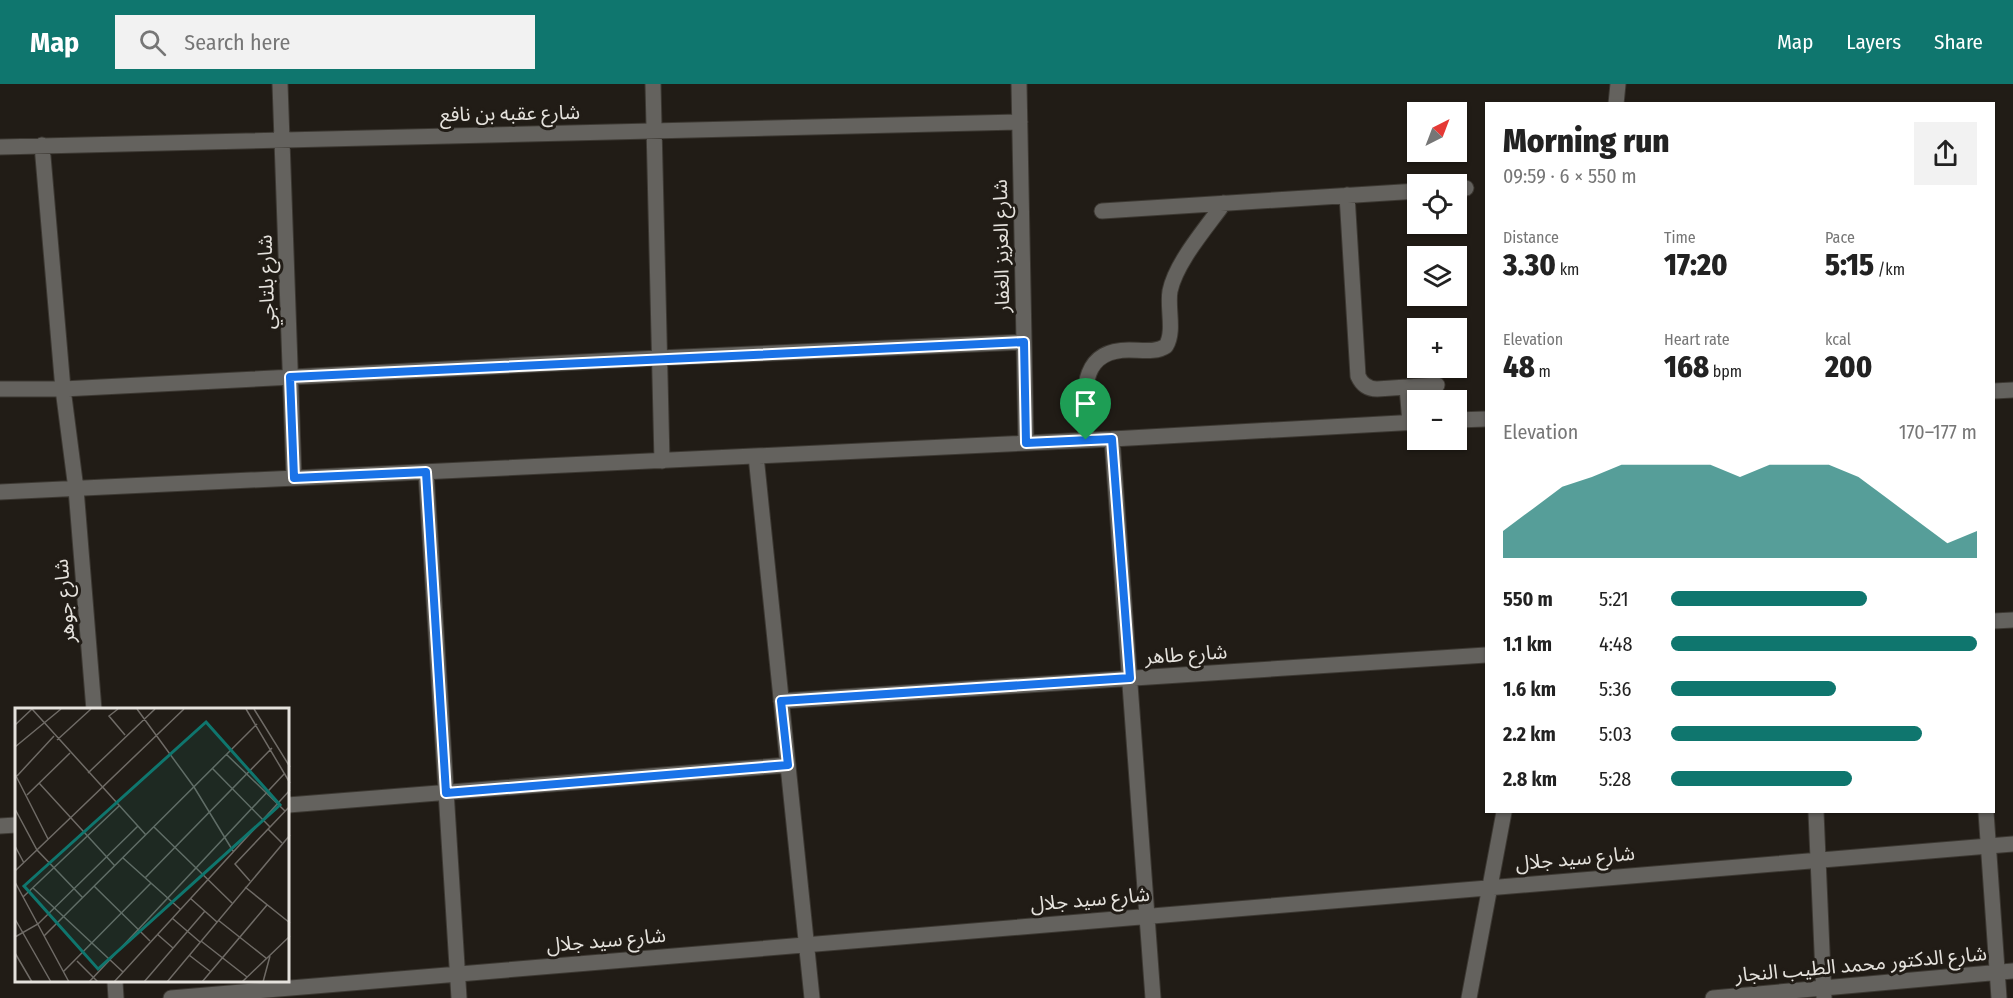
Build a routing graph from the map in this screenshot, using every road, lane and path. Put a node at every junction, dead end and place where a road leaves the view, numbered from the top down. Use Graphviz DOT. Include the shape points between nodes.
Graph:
graph roads {
  1 [pos="280,84"];
  2 [pos="653,84"];
  3 [pos="1019,84"];
  4 [pos="1618,84"];
  5 [pos="1616,102"];
  6 [pos="1020,122"];
  7 [pos="654,131"];
  8 [pos="282,140"];
  9 [pos="42,146"];
  10 [pos="0,147"];
  11 [pos="1407,192"];
  12 [pos="1347,195"];
  13 [pos="1224,203"];
  14 [pos="1102,211"];
  15 [pos="1024,342"];
  16 [pos="659,358"];
  17 [pos="290,377"];
  18 [pos="1437,385"];
  19 [pos="1407,387"];
  20 [pos="0,389"];
  21 [pos="63,389"];
  22 [pos="1408,390"];
  23 [pos="2013,390"];
  24 [pos="1995,391"];
  25 [pos="1485,419"];
  26 [pos="1467,420"];
  27 [pos="1407,423"];
  28 [pos="1112,439"];
  29 [pos="1086,440"];
  30 [pos="1026,443"];
  31 [pos="756,456"];
  32 [pos="662,461"];
  33 [pos="426,472"];
  34 [pos="294,478"];
  35 [pos="76,489"];
  36 [pos="0,492"];
  37 [pos="2013,620"];
  38 [pos="1995,621"];
  39 [pos="1485,655"];
  40 [pos="1130,678"];
  41 [pos="781,701"];
  42 [pos="94,708"];
  43 [pos="788,765"];
  44 [pos="446,793"];
  45 [pos="290,806"];
  46 [pos="1504,813"];
  47 [pos="1816,813"];
  48 [pos="1986,813"];
  49 [pos="15,825"];
  50 [pos="0,826"];
  51 [pos="2013,844"];
  52 [pos="1988,846"];
  53 [pos="1818,859"];
  54 [pos="1491,887"];
  55 [pos="1147,916"];
  56 [pos="806,945"];
  57 [pos="2013,971"];
  58 [pos="1997,973"];
  59 [pos="458,974"];
  60 [pos="115,983"];
  61 [pos="1824,993"];
  62 [pos="116,998"];
  63 [pos="171,998"];
  64 [pos="459,998"];
  65 [pos="812,998"];
  66 [pos="1152,998"];
  67 [pos="1469,998"];
  68 [pos="1713,998"];
  69 [pos="1999,998"];
  1 -- 8 [label="street, شارع بلتاجي"];
  2 -- 7 [label="street"];
  3 -- 6 [label="street, شارع العزيز الغفار"];
  4 -- 5 [label="street"];
  6 -- 7 [label="street, شارع عقبه بن نافع"];
  6 -- 15 [label="street, شارع العزيز الغفار"];
  7 -- 8 [label="street, شارع عقبه بن نافع"];
  7 -- 16 [label="street"];
  8 -- 9 [label="street, شارع عقبه بن نافع"];
  8 -- 17 [label="street, شارع بلتاجي"];
  9 -- 10 [label="street, شارع عقبه بن نافع"];
  9 -- 21 [label="street, شارع جوهر"];
  11 -- 12 [label="street"];
  12 -- 13 [label="street"];
  12 -- 19 [label="street" via="1358,376 1371,389"];
  13 -- 14 [label="street"];
  13 -- 29 [label="street" via="1174,280 1166,346 1157,350 1112,351 1092,366 1086,382"];
  15 -- 16 [label="street"];
  15 -- 30 [label="street, شارع العزيز الغفار"];
  16 -- 17 [label="street"];
  16 -- 32 [label="street"];
  17 -- 21 [label="street"];
  17 -- 34 [label="street, شارع بلتاجي"];
  18 -- 19 [label="street"];
  19 -- 22 [label="street"];
  20 -- 21 [label="street"];
  21 -- 35 [label="street, شارع جوهر"];
  23 -- 24 [label="street"];
  25 -- 26 [label="street"];
  27 -- 28 [label="street"];
  28 -- 29 [label="street"];
  28 -- 40 [label="street"];
  29 -- 30 [label="street"];
  30 -- 31 [label="street"];
  31 -- 32 [label="street"];
  31 -- 41 [label="street"];
  32 -- 33 [label="street"];
  33 -- 34 [label="street"];
  33 -- 44 [label="street"];
  34 -- 35 [label="street"];
  35 -- 36 [label="street"];
  35 -- 42 [label="street, شارع جوهر"];
  37 -- 38 [label="street"];
  39 -- 40 [label="street, شارع طاهر"];
  40 -- 41 [label="street, شارع طاهر"];
  40 -- 55 [label="street"];
  41 -- 43 [label="street"];
  43 -- 44 [label="street"];
  43 -- 56 [label="street"];
  44 -- 45 [label="street"];
  44 -- 59 [label="street"];
  46 -- 54 [label="street"];
  47 -- 53 [label="street"];
  48 -- 52 [label="street"];
  49 -- 50 [label="street"];
  51 -- 52 [label="street, شارع سيد جلال"];
  52 -- 53 [label="street, شارع سيد جلال"];
  52 -- 58 [label="street"];
  53 -- 54 [label="street, شارع سيد جلال"];
  53 -- 61 [label="street"];
  54 -- 55 [label="street, شارع سيد جلال"];
  54 -- 67 [label="street"];
  55 -- 56 [label="street, شارع سيد جلال"];
  55 -- 66 [label="street"];
  56 -- 59 [label="street, شارع سيد جلال"];
  56 -- 65 [label="street"];
  57 -- 58 [label="street, شارع الدكتور محمد الطيب النجار"];
  58 -- 61 [label="street, شارع الدكتور محمد الطيب النجار"];
  58 -- 69 [label="street"];
  59 -- 63 [label="street, شارع سيد جلال"];
  59 -- 64 [label="street"];
  60 -- 62 [label="street"];
  61 -- 68 [label="street, شارع الدكتور محمد الطيب النجار"];
}
